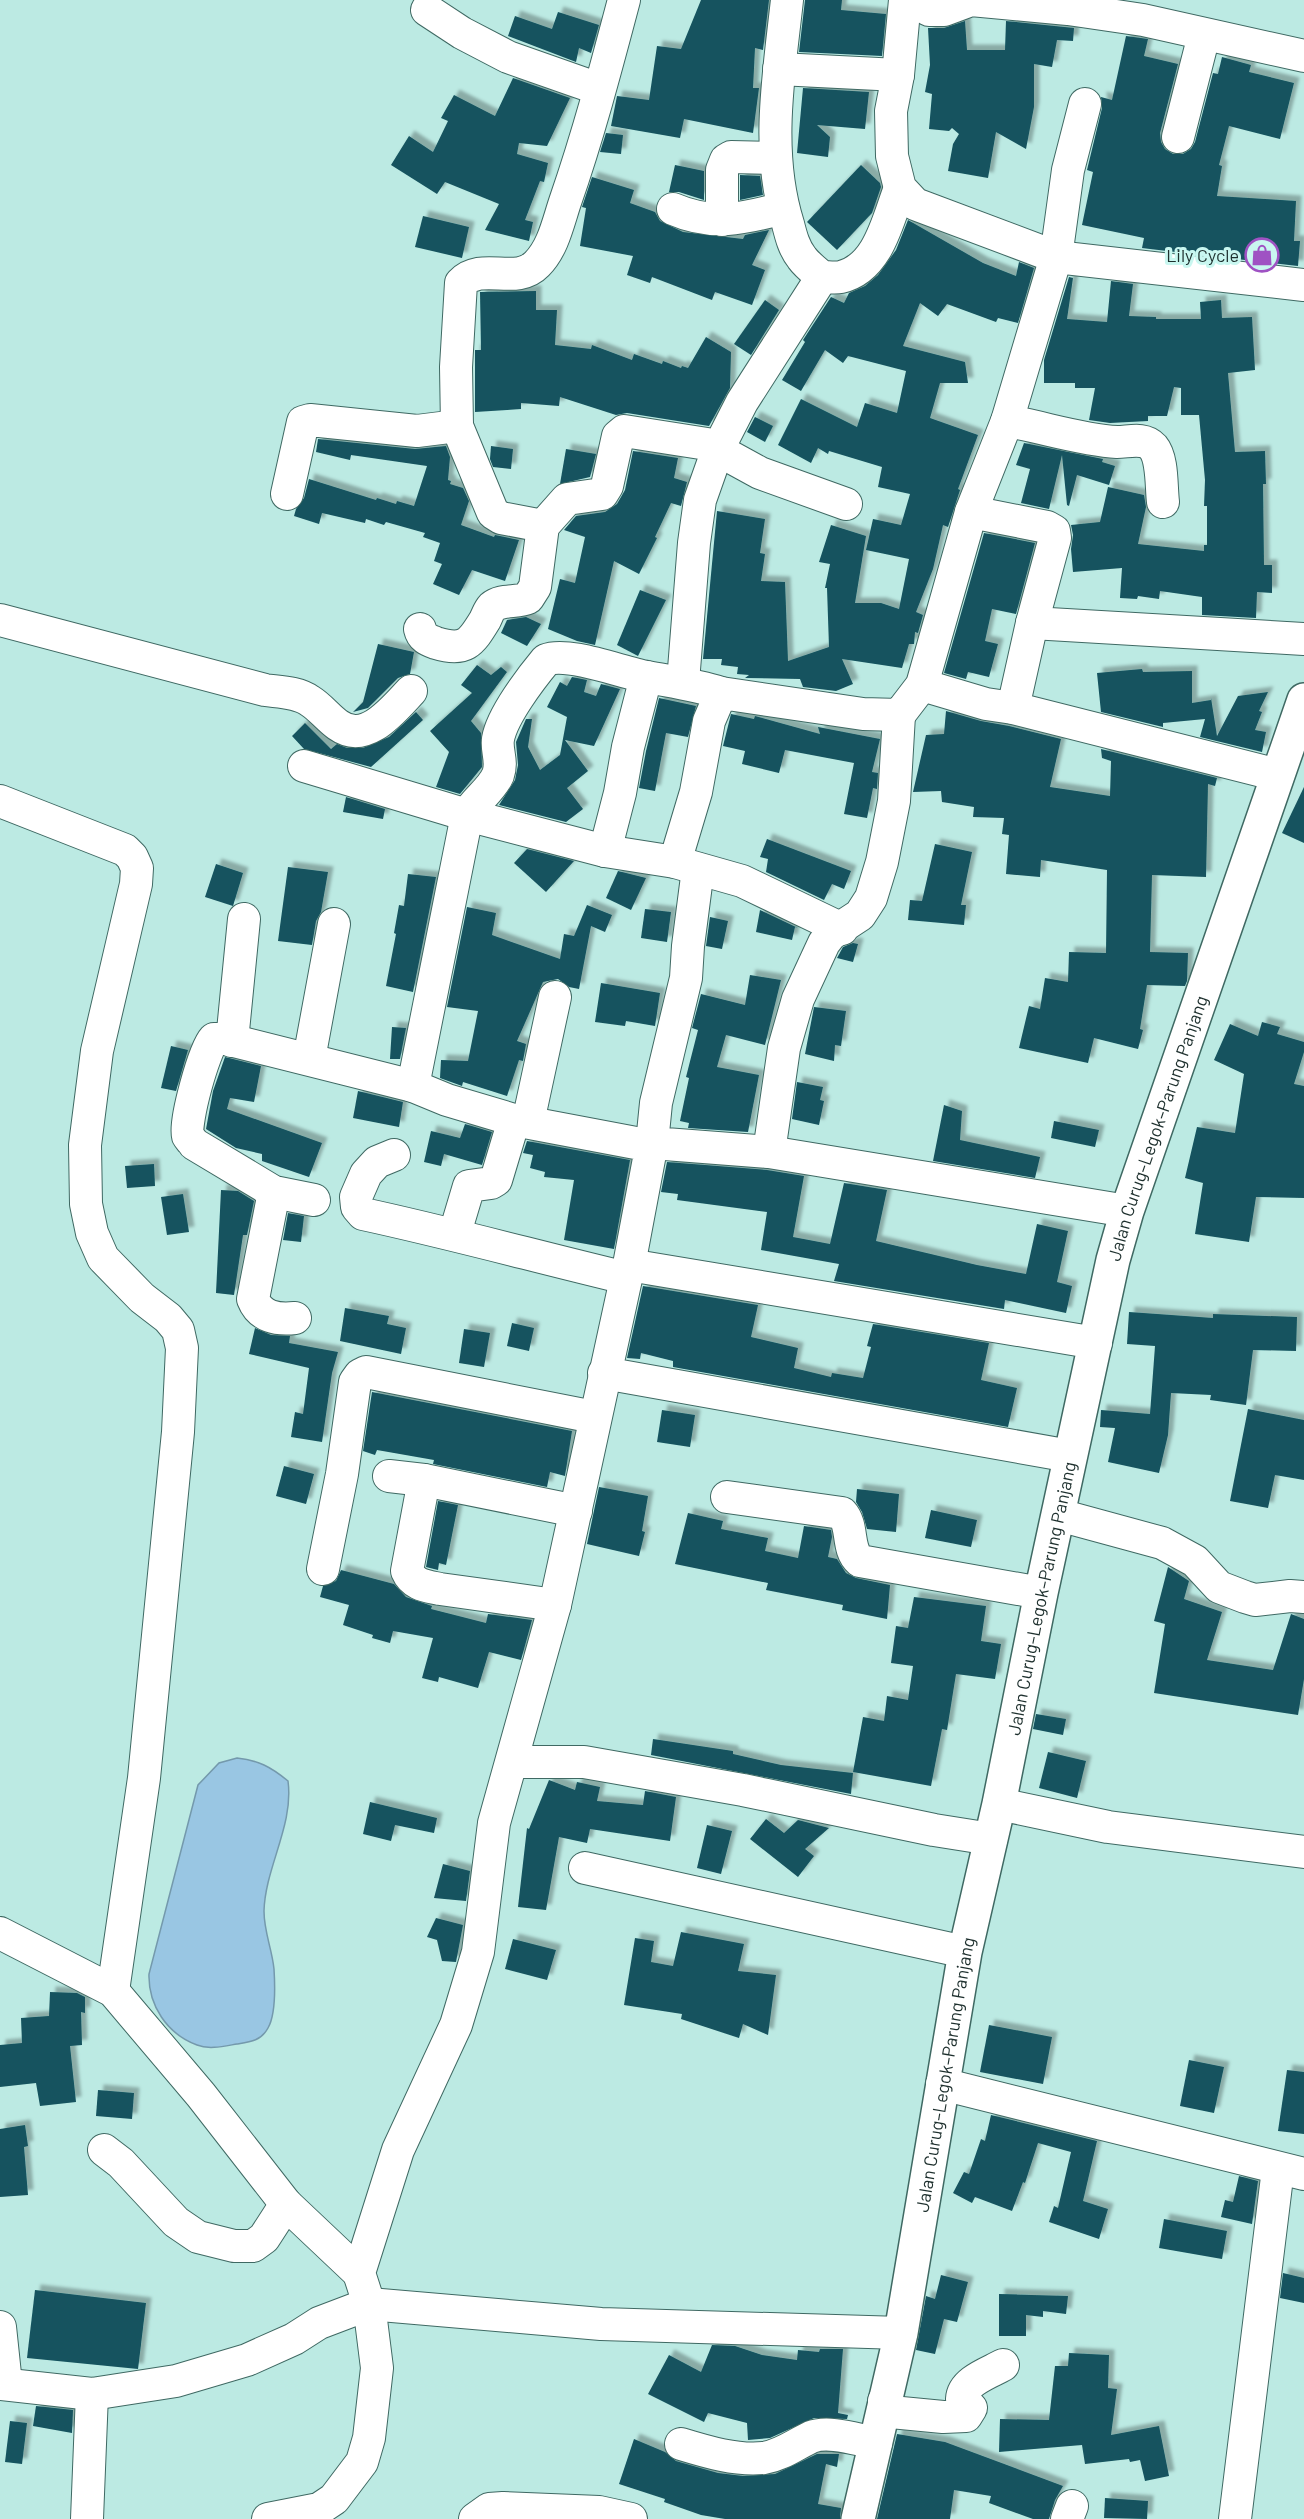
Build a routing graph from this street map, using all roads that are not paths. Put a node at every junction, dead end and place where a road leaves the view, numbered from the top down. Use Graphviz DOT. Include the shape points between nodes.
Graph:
graph roads {
  1 [pos="624,0"];
  2 [pos="787,0"];
  3 [pos="905,0"];
  4 [pos="912,0"];
  5 [pos="427,10"];
  6 [pos="1146,10"];
  7 [pos="1204,35"];
  8 [pos="1304,56"];
  9 [pos="779,69"];
  10 [pos="898,75"];
  11 [pos="599,89"];
  12 [pos="1085,104"];
  13 [pos="1178,138"];
  14 [pos="774,158"];
  15 [pos="900,188"];
  16 [pos="783,208"];
  17 [pos="673,209"];
  18 [pos="722,220"];
  19 [pos="1056,257"];
  20 [pos="822,277"];
  21 [pos="1304,285"];
  22 [pos="1007,421"];
  23 [pos="457,426"];
  24 [pos="718,449"];
  25 [pos="287,494"];
  26 [pos="1162,501"];
  27 [pos="846,504"];
  28 [pos="971,512"];
  29 [pos="543,526"];
  30 [pos="0,620"];
  31 [pos="1032,623"];
  32 [pos="420,629"];
  33 [pos="1304,639"];
  34 [pos="646,677"];
  35 [pos="683,682"];
  36 [pos="922,686"];
  37 [pos="411,692"];
  38 [pos="721,693"];
  39 [pos="1304,700"];
  40 [pos="1013,708"];
  41 [pos="899,715"];
  42 [pos="304,766"];
  43 [pos="1278,775"];
  44 [pos="0,801"];
  45 [pos="467,815"];
  46 [pos="605,851"];
  47 [pos="686,866"];
  48 [pos="244,919"];
  49 [pos="333,924"];
  50 [pos="842,929"];
  51 [pos="555,997"];
  52 [pos="232,1041"];
  53 [pos="309,1059"];
  54 [pos="413,1086"];
  55 [pos="521,1121"];
  56 [pos="652,1143"];
  57 [pos="769,1152"];
  58 [pos="394,1155"];
  59 [pos="274,1191"];
  60 [pos="314,1200"];
  61 [pos="1127,1211"];
  62 [pos="455,1233"];
  63 [pos="627,1271"];
  64 [pos="295,1318"];
  65 [pos="1096,1343"];
  66 [pos="604,1373"];
  67 [pos="594,1417"];
  68 [pos="1070,1456"];
  69 [pos="389,1476"];
  70 [pos="424,1480"];
  71 [pos="727,1497"];
  72 [pos="576,1511"];
  73 [pos="1059,1515"];
  74 [pos="323,1569"];
  75 [pos="1041,1593"];
  76 [pos="1304,1597"];
  77 [pos="555,1605"];
  78 [pos="512,1762"];
  79 [pos="999,1804"];
  80 [pos="991,1839"];
  81 [pos="1304,1852"];
  82 [pos="585,1868"];
  83 [pos="0,1933"];
  84 [pos="965,1952"];
  85 [pos="114,1991"];
  86 [pos="942,2084"];
  87 [pos="104,2150"];
  88 [pos="1291,2172"];
  89 [pos="286,2204"];
  90 [pos="358,2273"];
  91 [pos="369,2304"];
  92 [pos="0,2327"];
  93 [pos="901,2332"];
  94 [pos="1003,2365"];
  95 [pos="3,2384"];
  96 [pos="92,2394"];
  97 [pos="884,2401"];
  98 [pos="876,2443"];
  99 [pos="681,2444"];
  100 [pos="87,2519"];
  101 [pos="268,2519"];
  102 [pos="475,2519"];
  103 [pos="631,2519"];
  104 [pos="858,2519"];
  105 [pos="1235,2519"];
  1 -- 11 [label="street"];
  2 -- 9 [label="street"];
  3 -- 10 [label="street"];
  4 -- 6 [label="street" via="929,10 944,10 971,0 1068,9"];
  5 -- 11 [label="street" via="508,57"];
  6 -- 7 [label="street"];
  7 -- 8 [label="street"];
  7 -- 13 [label="street"];
  9 -- 10 [label="street"];
  9 -- 14 [label="street"];
  10 -- 15 [label="street" via="891,111 892,156"];
  11 -- 23 [label="street" via="580,161 548,253 525,272 474,273 461,283"];
  12 -- 19 [label="street" via="1068,170"];
  14 -- 16 [label="street"];
  14 -- 18 [label="street" via="726,160 722,170"];
  15 -- 19 [label="street" via="915,204"];
  15 -- 20 [label="street" via="875,253 859,269 841,277"];
  16 -- 18 [label="street"];
  16 -- 20 [label="street" via="802,259"];
  17 -- 18 [label="street" via="707,220"];
  19 -- 21 [label="street"];
  19 -- 22 [label="street"];
  20 -- 24 [label="street" via="742,402"];
  22 -- 26 [label="street" via="1112,441 1149,443 1159,463"];
  22 -- 28 [label="street"];
  23 -- 25 [label="street" via="417,431 303,422"];
  23 -- 29 [label="street" via="493,513"];
  24 -- 27 [label="street" via="780,482"];
  24 -- 29 [label="street" via="678,438 624,431 618,436 602,494 567,499"];
  24 -- 35 [label="street" via="700,500"];
  28 -- 31 [label="street" via="1054,531"];
  28 -- 36 [label="street"];
  29 -- 32 [label="street" via="535,587 528,598 492,608 474,639 463,646 428,640"];
  30 -- 37 [label="street" via="302,697 349,730 373,728"];
  31 -- 33 [label="street"];
  31 -- 40 [label="street"];
  34 -- 35 [label="street"];
  34 -- 45 [label="street" via="594,663 554,657 546,660 500,732 498,776"];
  34 -- 46 [label="street"];
  35 -- 38 [label="street"];
  36 -- 40 [label="street"];
  36 -- 41 [label="street"];
  38 -- 41 [label="street" via="863,714"];
  38 -- 47 [label="street" via="709,721"];
  39 -- 43 [label="main road, Jalan Curug–Legok–Parung Panjang"];
  40 -- 43 [label="street"];
  41 -- 50 [label="street" via="894,801 882,862 871,898 860,915"];
  42 -- 45 [label="street"];
  43 -- 61 [label="main road, Jalan Curug–Legok–Parung Panjang"];
  44 -- 85 [label="street" via="125,850 137,868 97,1051 85,1145 86,1204 103,1258 168,1318 178,1330 182,1348 178,1432 144,1778"];
  45 -- 46 [label="street"];
  45 -- 54 [label="street"];
  46 -- 47 [label="street"];
  47 -- 50 [label="street" via="741,881"];
  47 -- 56 [label="street" via="686,978 656,1103"];
  48 -- 52 [label="street"];
  49 -- 53 [label="street"];
  50 -- 57 [label="street" via="824,943 798,999 784,1048"];
  51 -- 55 [label="street"];
  52 -- 53 [label="street"];
  52 -- 59 [label="street" via="219,1037 206,1051 193,1100 189,1137 194,1144"];
  53 -- 54 [label="street"];
  54 -- 55 [label="street"];
  55 -- 56 [label="street"];
  55 -- 62 [label="street" via="496,1179 469,1185"];
  56 -- 57 [label="street"];
  56 -- 63 [label="street"];
  57 -- 61 [label="street"];
  58 -- 62 [label="street" via="377,1162 366,1174 356,1197 357,1207 363,1214"];
  59 -- 60 [label="street"];
  59 -- 64 [label="street" via="254,1299 266,1315"];
  61 -- 65 [label="main road, Jalan Curug–Legok–Parung Panjang"];
  62 -- 63 [label="street" via="535,1256"];
  63 -- 65 [label="street"];
  63 -- 66 [label="street"];
  65 -- 68 [label="main road, Jalan Curug–Legok–Parung Panjang"];
  66 -- 67 [label="street"];
  66 -- 68 [label="street"];
  67 -- 72 [label="street"];
  67 -- 74 [label="street" via="366,1372 360,1375 355,1383"];
  68 -- 73 [label="main road, Jalan Curug–Legok–Parung Panjang"];
  69 -- 70 [label="street"];
  70 -- 72 [label="street"];
  70 -- 77 [label="street" via="406,1571 410,1578 440,1589"];
  71 -- 75 [label="street" via="842,1513 849,1525 855,1557 860,1561"];
  72 -- 77 [label="street"];
  73 -- 75 [label="main road, Jalan Curug–Legok–Parung Panjang"];
  73 -- 76 [label="street" via="1162,1543 1195,1561 1219,1587 1245,1597"];
  75 -- 79 [label="main road, Jalan Curug–Legok–Parung Panjang"];
  77 -- 78 [label="street"];
  78 -- 80 [label="street" via="584,1762"];
  78 -- 90 [label="street" via="494,1823 478,1952 456,2025 398,2150"];
  79 -- 80 [label="main road, Jalan Curug–Legok–Parung Panjang"];
  79 -- 81 [label="street" via="1108,1827"];
  80 -- 84 [label="main road, Jalan Curug–Legok–Parung Panjang"];
  82 -- 84 [label="street"];
  83 -- 85 [label="street"];
  84 -- 86 [label="main road, Jalan Curug–Legok–Parung Panjang"];
  85 -- 89 [label="street"];
  86 -- 88 [label="street"];
  86 -- 93 [label="main road, Jalan Curug–Legok–Parung Panjang"];
  87 -- 89 [label="street" via="176,2222 198,2237 234,2246 253,2246 264,2238"];
  88 -- 105 [label="street"];
  89 -- 90 [label="street"];
  90 -- 91 [label="street"];
  91 -- 93 [label="street" via="601,2324"];
  91 -- 96 [label="street" via="319,2323 230,2366 156,2385"];
  91 -- 101 [label="street" via="377,2368 369,2438 362,2462 334,2499 319,2509"];
  92 -- 95 [label="street"];
  93 -- 97 [label="main road, Jalan Curug–Legok–Parung Panjang"];
  94 -- 97 [label="street" via="965,2390 962,2399 971,2408 966,2416 943,2418 891,2412"];
  95 -- 96 [label="street"];
  96 -- 100 [label="street"];
  97 -- 98 [label="main road, Jalan Curug–Legok–Parung Panjang"];
  98 -- 99 [label="street" via="813,2436 765,2458 713,2453"];
  98 -- 104 [label="main road, Jalan Curug–Legok–Parung Panjang"];
  102 -- 103 [label="street" via="489,2509 503,2508 599,2512"];
}
